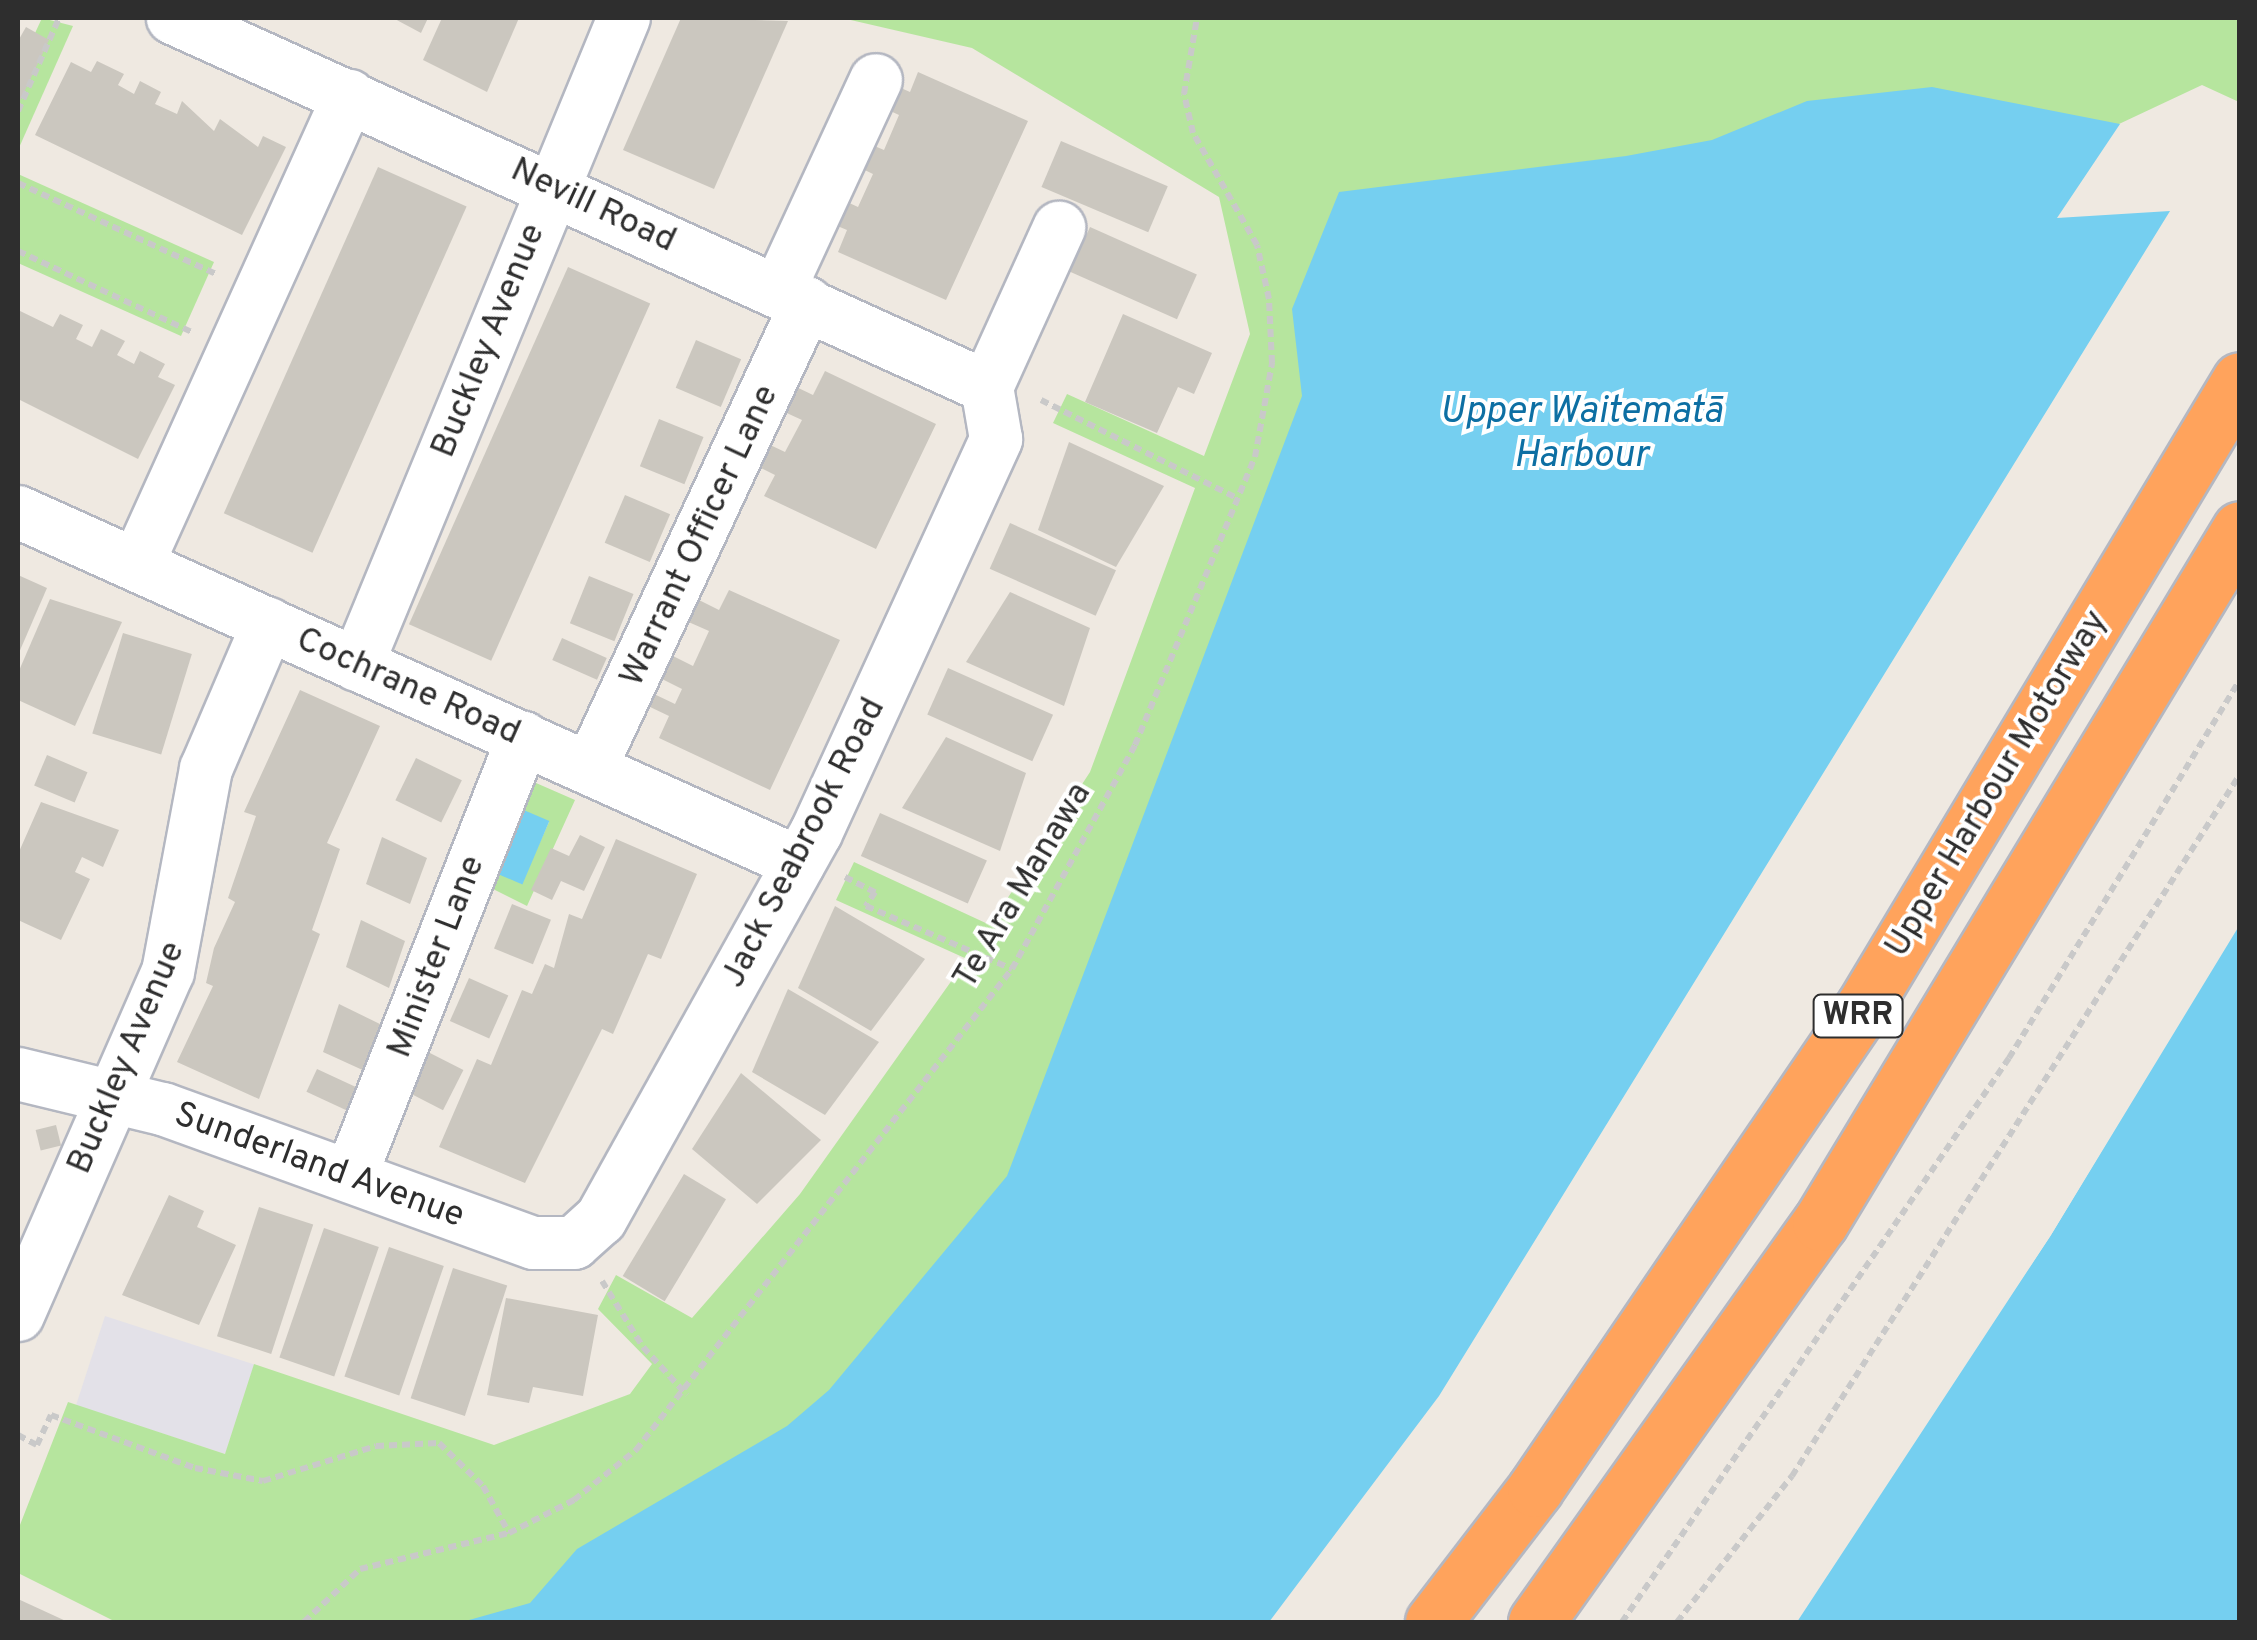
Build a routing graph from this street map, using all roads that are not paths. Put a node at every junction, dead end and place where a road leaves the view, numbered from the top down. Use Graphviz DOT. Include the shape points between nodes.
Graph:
graph roads {
  1 [pos="173,18"];
  2 [pos="624,18"];
  3 [pos="876,80"];
  4 [pos="348,96"];
  5 [pos="555,186"];
  6 [pos="1059,228"];
  7 [pos="793,297"];
  8 [pos="2240,380"];
  9 [pos="1009,399"];
  10 [pos="18,512"];
  11 [pos="2240,530"];
  12 [pos="137,565"];
  13 [pos="268,624"];
  14 [pos="357,665"];
  15 [pos="523,738"];
  16 [pos="590,769"];
  17 [pos="822,869"];
  18 [pos="18,1074"];
  19 [pos="114,1102"];
  20 [pos="351,1176"];
  21 [pos="562,1246"];
  22 [pos="18,1314"];
  23 [pos="1432,1622"];
  24 [pos="1536,1622"];
  1 -- 4 [label="street, Nevill Road"];
  2 -- 5 [label="street, Buckley Avenue"];
  3 -- 7 [label="street, Warrant Officer Lane"];
  4 -- 5 [label="street, Nevill Road"];
  4 -- 12 [label="street"];
  5 -- 7 [label="street, Nevill Road"];
  5 -- 14 [label="street, Buckley Avenue"];
  6 -- 9 [label="street, Jack Seabrook Road"];
  7 -- 9 [label="street, Nevill Road"];
  7 -- 16 [label="street, Warrant Officer Lane"];
  8 -- 23 [label="highway, Upper Harbour Motorway / WRR" via="1864,1006 1579,1426"];
  9 -- 17 [label="street, Jack Seabrook Road"];
  10 -- 12 [label="street, Cochrane Road"];
  11 -- 24 [label="highway, WRR" via="1820,1223"];
  12 -- 13 [label="street, Cochrane Road"];
  13 -- 14 [label="street, Cochrane Road"];
  13 -- 19 [label="street, Buckley Avenue" via="216,734 178,943"];
  14 -- 15 [label="street, Cochrane Road"];
  15 -- 16 [label="street, Cochrane Road"];
  15 -- 20 [label="street, Minister Lane"];
  16 -- 17 [label="street, Cochrane Road"];
  17 -- 21 [label="street, Jack Seabrook Road" via="601,1220"];
  18 -- 19 [label="street, Sunderland Avenue"];
  19 -- 20 [label="street, Sunderland Avenue" via="163,1110"];
  19 -- 22 [label="street, Buckley Avenue"];
  20 -- 21 [label="street, Sunderland Avenue"];
}
